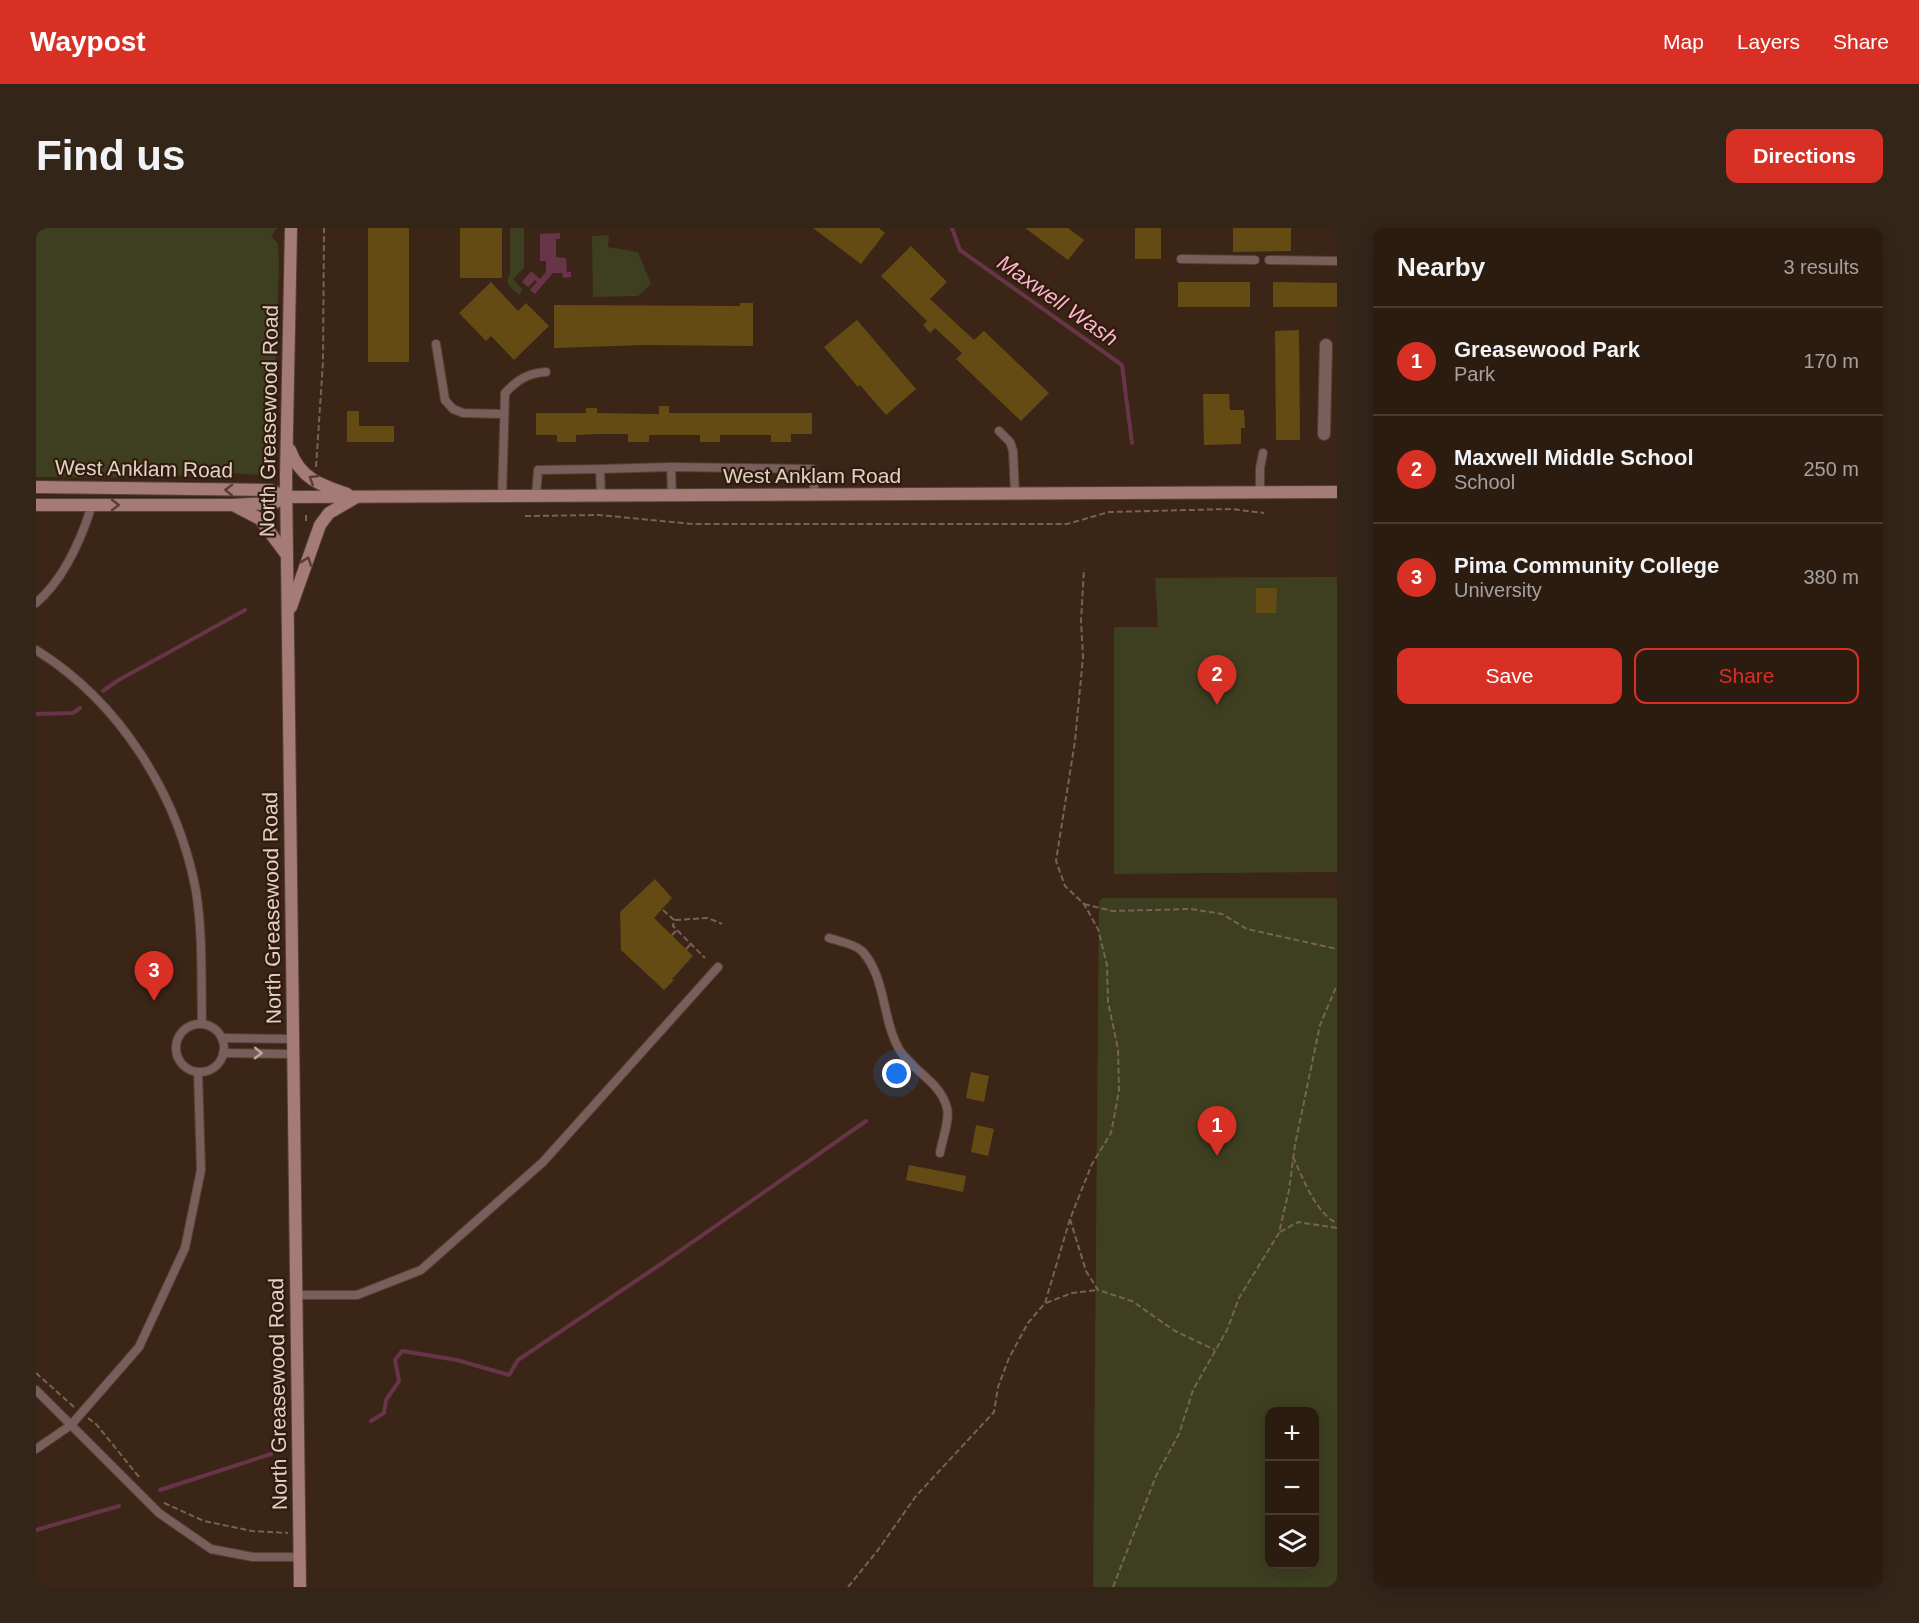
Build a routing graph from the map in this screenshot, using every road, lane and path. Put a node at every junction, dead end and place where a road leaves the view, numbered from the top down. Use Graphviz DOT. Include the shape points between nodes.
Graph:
graph roads {
  1 [pos="291,228"];
  2 [pos="324,228"];
  3 [pos="1181,259"];
  4 [pos="1255,260"];
  5 [pos="1269,260"];
  6 [pos="1337,261"];
  7 [pos="436,344"];
  8 [pos="1326,345"];
  9 [pos="546,372"];
  10 [pos="503,414"];
  11 [pos="999,431"];
  12 [pos="1324,434"];
  13 [pos="287,441"];
  14 [pos="1263,453"];
  15 [pos="671,467"];
  16 [pos="600,469"];
  17 [pos="316,470"];
  18 [pos="36,487"];
  19 [pos="1260,492"];
  20 [pos="1337,492"];
  21 [pos="1015,494"];
  22 [pos="815,495"];
  23 [pos="536,496"];
  24 [pos="601,496"];
  25 [pos="672,496"];
  26 [pos="356,497"];
  27 [pos="502,497"];
  28 [pos="286,498"];
  29 [pos="92,505"];
  30 [pos="231,505"];
  31 [pos="36,506"];
  32 [pos="1264,513"];
  33 [pos="306,516"];
  34 [pos="525,516"];
  35 [pos="306,521"];
  36 [pos="287,555"];
  37 [pos="1084,569"];
  38 [pos="36,603"];
  39 [pos="288,617"];
  40 [pos="36,650"];
  41 [pos="1084,904"];
  42 [pos="663,910"];
  43 [pos="674,920"];
  44 [pos="722,924"];
  45 [pos="677,930"];
  46 [pos="672,935"];
  47 [pos="829,938"];
  48 [pos="691,944"];
  49 [pos="686,949"];
  50 [pos="1337,949"];
  51 [pos="705,958"];
  52 [pos="718,967"];
  53 [pos="1337,985"];
  54 [pos="202,1024"];
  55 [pos="222,1038"];
  56 [pos="293,1039"];
  57 [pos="223,1053"];
  58 [pos="293,1054"];
  59 [pos="198,1072"];
  60 [pos="940,1153"];
  61 [pos="1293,1157"];
  62 [pos="1070,1219"];
  63 [pos="1337,1223"];
  64 [pos="1337,1228"];
  65 [pos="1279,1233"];
  66 [pos="1098,1290"];
  67 [pos="296,1295"];
  68 [pos="1045,1303"];
  69 [pos="1216,1350"];
  70 [pos="36,1374"];
  71 [pos="36,1390"];
  72 [pos="81,1413"];
  73 [pos="71,1425"];
  74 [pos="36,1449"];
  75 [pos="144,1483"];
  76 [pos="160,1501"];
  77 [pos="299,1534"];
  78 [pos="299,1557"];
  79 [pos="300,1587"];
  80 [pos="848,1587"];
  81 [pos="1113,1587"];
  1 -- 13 [label="main road, North Greasewood Road"];
  2 -- 17 [label="path"];
  3 -- 4 [label="lane"];
  5 -- 6 [label="lane"];
  7 -- 10 [label="lane" via="445,400 453,409"];
  8 -- 12 [label="street"];
  9 -- 10 [label="lane" via="533,373 512,385 505,393"];
  10 -- 27 [label="lane"];
  11 -- 21 [label="lane" via="1013,451"];
  26 -- 13 [label="main road, one-way" via="306,476 295,464"];
  13 -- 28 [label="main road, North Greasewood Road"];
  14 -- 19 [label="lane"];
  15 -- 16 [label="lane"];
  15 -- 22 [label="lane" via="812,469"];
  15 -- 25 [label="lane"];
  16 -- 23 [label="lane" via="538,470"];
  16 -- 24 [label="lane"];
  28 -- 18 [label="main road, West Anklam Road, one-way" via="270,490"];
  19 -- 20 [label="main road, West Anklam Road"];
  19 -- 21 [label="main road, West Anklam Road"];
  21 -- 22 [label="main road, West Anklam Road"];
  22 -- 25 [label="main road, West Anklam Road"];
  23 -- 24 [label="main road, West Anklam Road"];
  23 -- 27 [label="main road, West Anklam Road"];
  24 -- 25 [label="main road, West Anklam Road"];
  26 -- 27 [label="main road, West Anklam Road"];
  26 -- 28 [label="main road, West Anklam Road"];
  39 -- 26 [label="main road, one-way" via="320,525 329,513"];
  28 -- 30 [label="main road, West Anklam Road" via="274,503"];
  28 -- 36 [label="main road, North Greasewood Road"];
  29 -- 30 [label="main road, West Anklam Road, one-way"];
  29 -- 31 [label="main road, West Anklam Road"];
  29 -- 38 [label="lane" via="79,542 46,595"];
  30 -- 36 [label="main road" via="260,519"];
  32 -- 34 [label="path" via="1231,509 1109,512 1067,524 693,524 599,515"];
  33 -- 35 [label="path"];
  36 -- 39 [label="main road, North Greasewood Road"];
  37 -- 41 [label="path" via="1083,657 1056,861 1065,886"];
  39 -- 56 [label="main road, North Greasewood Road"];
  40 -- 54 [label="lane" via="55,662 122,726 176,821 196,891"];
  41 -- 50 [label="path" via="1112,911 1212,912 1247,929"];
  41 -- 62 [label="path" via="1098,929 1107,965 1119,1091 1111,1133 1092,1164"];
  42 -- 43 [label="path"];
  43 -- 44 [label="path" via="708,918"];
  43 -- 45 [label="path"];
  45 -- 46 [label="path"];
  45 -- 48 [label="path"];
  47 -- 60 [label="lane" via="860,949 873,964 899,1048 942,1094 948,1111"];
  48 -- 49 [label="path"];
  48 -- 51 [label="path"];
  52 -- 67 [label="lane" via="543,1162 421,1270 357,1295"];
  53 -- 61 [label="path" via="1320,1025"];
  54 -- 55 [label="lane" via="214,1028"];
  54 -- 59 [label="lane" via="181,1032 175,1046 179,1061"];
  55 -- 56 [label="lane"];
  55 -- 57 [label="lane"];
  56 -- 58 [label="main road, North Greasewood Road"];
  57 -- 58 [label="lane, one-way"];
  57 -- 59 [label="lane" via="211,1069"];
  58 -- 67 [label="main road, North Greasewood Road"];
  59 -- 72 [label="lane" via="201,1170 185,1248 139,1347"];
  61 -- 63 [label="path" via="1309,1192 1328,1219"];
  61 -- 65 [label="path"];
  62 -- 66 [label="path" via="1086,1271"];
  62 -- 68 [label="path"];
  64 -- 65 [label="path" via="1298,1222"];
  65 -- 69 [label="path" via="1239,1298"];
  66 -- 68 [label="path" via="1072,1293"];
  66 -- 69 [label="path" via="1132,1301 1174,1331"];
  67 -- 77 [label="main road, North Greasewood Road"];
  68 -- 80 [label="path" via="1028,1323 1010,1358 998,1387 994,1412 916,1496"];
  69 -- 81 [label="path" via="1193,1390 1179,1434 1156,1476"];
  70 -- 72 [label="path"];
  71 -- 73 [label="lane"];
  72 -- 73 [label="lane"];
  72 -- 75 [label="path" via="97,1425"];
  73 -- 74 [label="lane"];
  73 -- 78 [label="lane" via="159,1513 211,1549 253,1557"];
  76 -- 77 [label="path" via="204,1521 252,1531"];
  77 -- 78 [label="main road, North Greasewood Road"];
  78 -- 79 [label="main road, North Greasewood Road"];
}
